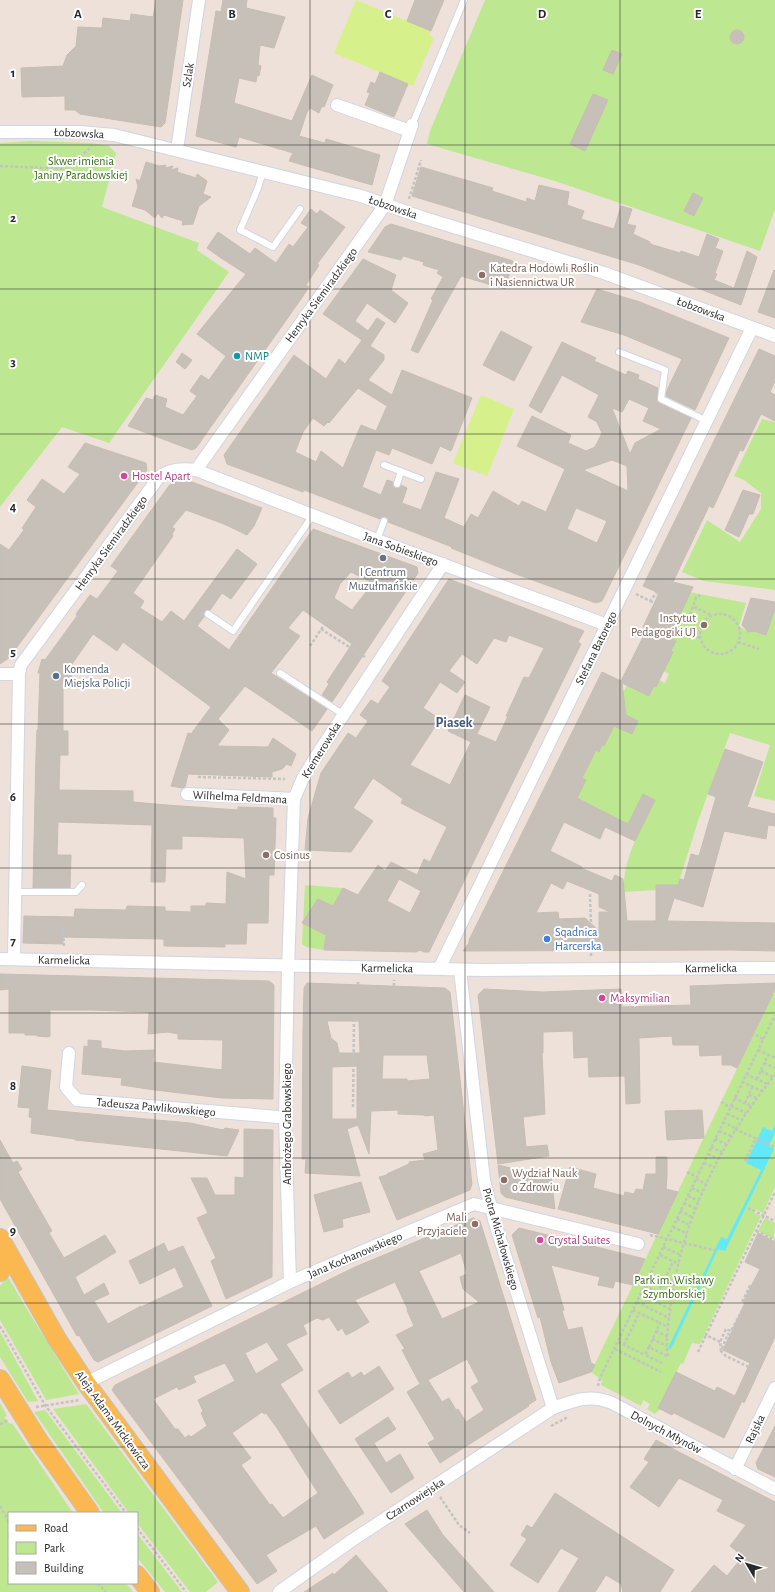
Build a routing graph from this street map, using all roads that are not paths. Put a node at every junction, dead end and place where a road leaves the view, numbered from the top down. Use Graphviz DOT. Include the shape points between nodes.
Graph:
graph roads {
  1 [pos="199,0"];
  2 [pos="464,0"];
  3 [pos="337,105"];
  4 [pos="411,128"];
  5 [pos="0,132"];
  6 [pos="177,150"];
  7 [pos="263,171"];
  8 [pos="385,205"];
  9 [pos="300,210"];
  10 [pos="752,328"];
  11 [pos="775,336"];
  12 [pos="620,352"];
  13 [pos="707,420"];
  14 [pos="384,465"];
  15 [pos="196,470"];
  16 [pos="401,471"];
  17 [pos="421,479"];
  18 [pos="397,484"];
  19 [pos="313,515"];
  20 [pos="384,521"];
  21 [pos="377,540"];
  22 [pos="443,564"];
  23 [pos="208,614"];
  24 [pos="607,625"];
  25 [pos="280,673"];
  26 [pos="0,674"];
  27 [pos="19,674"];
  28 [pos="344,715"];
  29 [pos="186,794"];
  30 [pos="294,800"];
  31 [pos="82,885"];
  32 [pos="15,892"];
  33 [pos="0,959"];
  34 [pos="14,959"];
  35 [pos="288,966"];
  36 [pos="775,968"];
  37 [pos="439,969"];
  38 [pos="460,970"];
  39 [pos="69,1053"];
  40 [pos="285,1117"];
  41 [pos="491,1208"];
  42 [pos="0,1238"];
  43 [pos="638,1244"];
  44 [pos="9,1254"];
  45 [pos="0,1272"];
  46 [pos="290,1282"];
  47 [pos="0,1379"];
  48 [pos="775,1388"];
  49 [pos="85,1392"];
  50 [pos="553,1408"];
  51 [pos="735,1469"];
  52 [pos="775,1489"];
  53 [pos="89,1512"];
  54 [pos="138,1576"];
  55 [pos="150,1592"];
  56 [pos="240,1592"];
  57 [pos="279,1592"];
  1 -- 6 [label="street, Szlak"];
  2 -- 4 [label="lane"];
  3 -- 4 [label="street"];
  4 -- 8 [label="street, Henryka Siemiradzkiego"];
  5 -- 6 [label="street, Łobzowska" via="98,133"];
  6 -- 7 [label="street, Łobzowska"];
  7 -- 8 [label="street, Łobzowska" via="361,196"];
  7 -- 9 [label="lane" via="240,230 273,247"];
  8 -- 10 [label="street, Łobzowska" via="604,273"];
  8 -- 15 [label="street, Henryka Siemiradzkiego"];
  10 -- 11 [label="street, Łobzowska"];
  10 -- 13 [label="street, Stefana Batorego"];
  12 -- 13 [label="lane" via="665,370 661,399"];
  13 -- 24 [label="street, Stefana Batorego"];
  14 -- 16 [label="lane"];
  15 -- 19 [label="street, Jana Sobieskiego"];
  15 -- 27 [label="street, Henryka Siemiradzkiego" via="178,469 159,477 26,657"];
  16 -- 17 [label="lane"];
  16 -- 18 [label="lane"];
  19 -- 21 [label="street, Jana Sobieskiego"];
  19 -- 23 [label="lane" via="233,631"];
  20 -- 21 [label="lane"];
  21 -- 22 [label="street, Jana Sobieskiego"];
  22 -- 24 [label="street, Jana Sobieskiego"];
  22 -- 28 [label="street, Kremerowska"];
  24 -- 37 [label="street, Stefana Batorego"];
  25 -- 28 [label="lane"];
  26 -- 27 [label="street"];
  27 -- 32 [label="street, Henryka Siemiradzkiego"];
  28 -- 30 [label="street, Kremerowska" via="313,761"];
  29 -- 30 [label="street, Wilhelma Feldmana"];
  30 -- 35 [label="street, Kremerowska"];
  31 -- 32 [label="lane" via="76,892"];
  32 -- 34 [label="street, Henryka Siemiradzkiego"];
  33 -- 34 [label="street, Karmelicka"];
  34 -- 35 [label="street, Karmelicka"];
  35 -- 37 [label="street, Karmelicka"];
  35 -- 40 [label="street, Ambrożego Grabowskiego"];
  36 -- 38 [label="street, Karmelicka"];
  37 -- 38 [label="street, Karmelicka"];
  38 -- 41 [label="street, Piotra Michałowskiego" via="484,1180"];
  39 -- 40 [label="street, Tadeusza Pawlikowskiego" via="66,1087 78,1100"];
  40 -- 46 [label="street, Ambrożego Grabowskiego"];
  41 -- 43 [label="street, Jana Kochanowskiego"];
  41 -- 46 [label="street, Jana Kochanowskiego" via="474,1204"];
  41 -- 50 [label="street, Piotra Michałowskiego"];
  42 -- 44 [label="main road, Aleja Adama Mickiewicza"];
  44 -- 45 [label="main road"];
  44 -- 49 [label="main road, Aleja Adama Mickiewicza"];
  46 -- 49 [label="street, Jana Kochanowskiego"];
  47 -- 53 [label="main road" via="39,1441"];
  48 -- 51 [label="street, Rajska"];
  49 -- 56 [label="main road, Aleja Adama Mickiewicza"];
  50 -- 51 [label="street, Dolnych Młynów" via="577,1399 602,1399"];
  50 -- 57 [label="street, Czarnowiejska"];
  51 -- 52 [label="street, Dolnych Młynów"];
  54 -- 55 [label="main road"];
}
